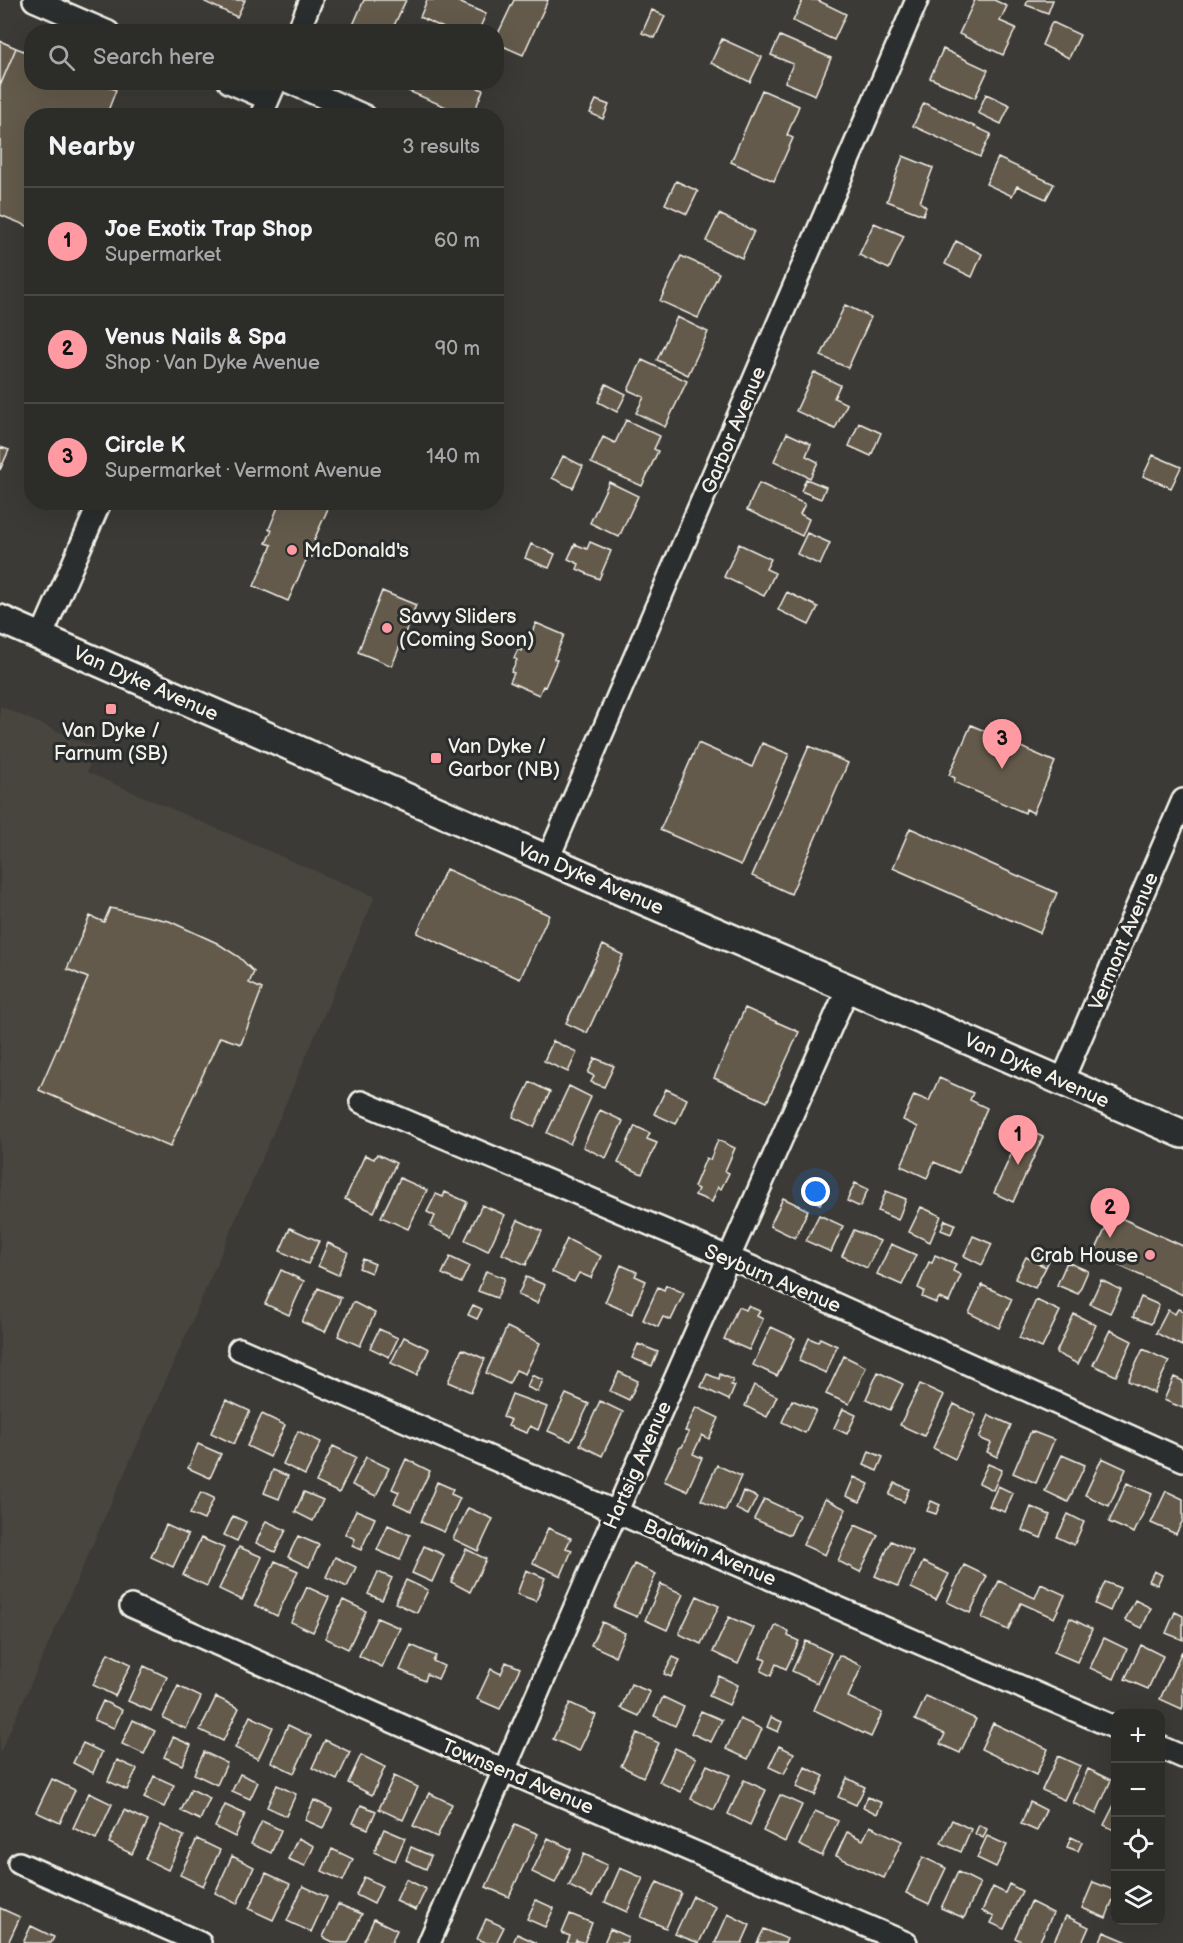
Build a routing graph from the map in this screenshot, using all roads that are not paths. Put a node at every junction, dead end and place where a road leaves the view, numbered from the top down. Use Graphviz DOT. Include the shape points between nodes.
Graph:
graph roads {
  1 [pos="34,0"];
  2 [pos="311,0"];
  3 [pos="917,0"];
  4 [pos="90,24"];
  5 [pos="301,24"];
  6 [pos="247,90"];
  7 [pos="307,90"];
  8 [pos="268,99"];
  9 [pos="347,108"];
  10 [pos="97,510"];
  11 [pos="0,619"];
  12 [pos="41,637"];
  13 [pos="1183,800"];
  14 [pos="548,859"];
  15 [pos="848,988"];
  16 [pos="1062,1081"];
  17 [pos="361,1102"];
  18 [pos="1183,1134"];
  19 [pos="728,1258"];
  20 [pos="239,1349"];
  21 [pos="1183,1460"];
  22 [pos="617,1512"];
  23 [pos="131,1606"];
  24 [pos="1111,1726"];
  25 [pos="1165,1749"];
  26 [pos="1183,1757"];
  27 [pos="504,1771"];
  28 [pos="19,1863"];
  29 [pos="200,1943"];
  30 [pos="429,1943"];
  31 [pos="906,1943"];
  1 -- 4 [label="street"];
  2 -- 5 [label="street"];
  3 -- 14 [label="street, Garbor Avenue"];
  6 -- 8 [label="street"];
  7 -- 9 [label="street"];
  10 -- 12 [label="street"];
  11 -- 12 [label="main road, Van Dyke Avenue"];
  12 -- 14 [label="main road, Van Dyke Avenue"];
  13 -- 16 [label="street, Vermont Avenue"];
  14 -- 15 [label="main road, Van Dyke Avenue"];
  15 -- 16 [label="main road, Van Dyke Avenue"];
  15 -- 19 [label="street, Hartsig Avenue"];
  16 -- 18 [label="main road, Van Dyke Avenue"];
  17 -- 19 [label="street, Seyburn Avenue"];
  19 -- 21 [label="street, Seyburn Avenue"];
  19 -- 22 [label="street, Hartsig Avenue"];
  20 -- 22 [label="street, Baldwin Avenue"];
  22 -- 24 [label="street, Baldwin Avenue"];
  22 -- 27 [label="street, Hartsig Avenue"];
  23 -- 27 [label="street, Townsend Avenue"];
  25 -- 26 [label="street"];
  27 -- 30 [label="street, Hartsig Avenue"];
  27 -- 31 [label="street, Townsend Avenue"];
  28 -- 29 [label="street"];
}
